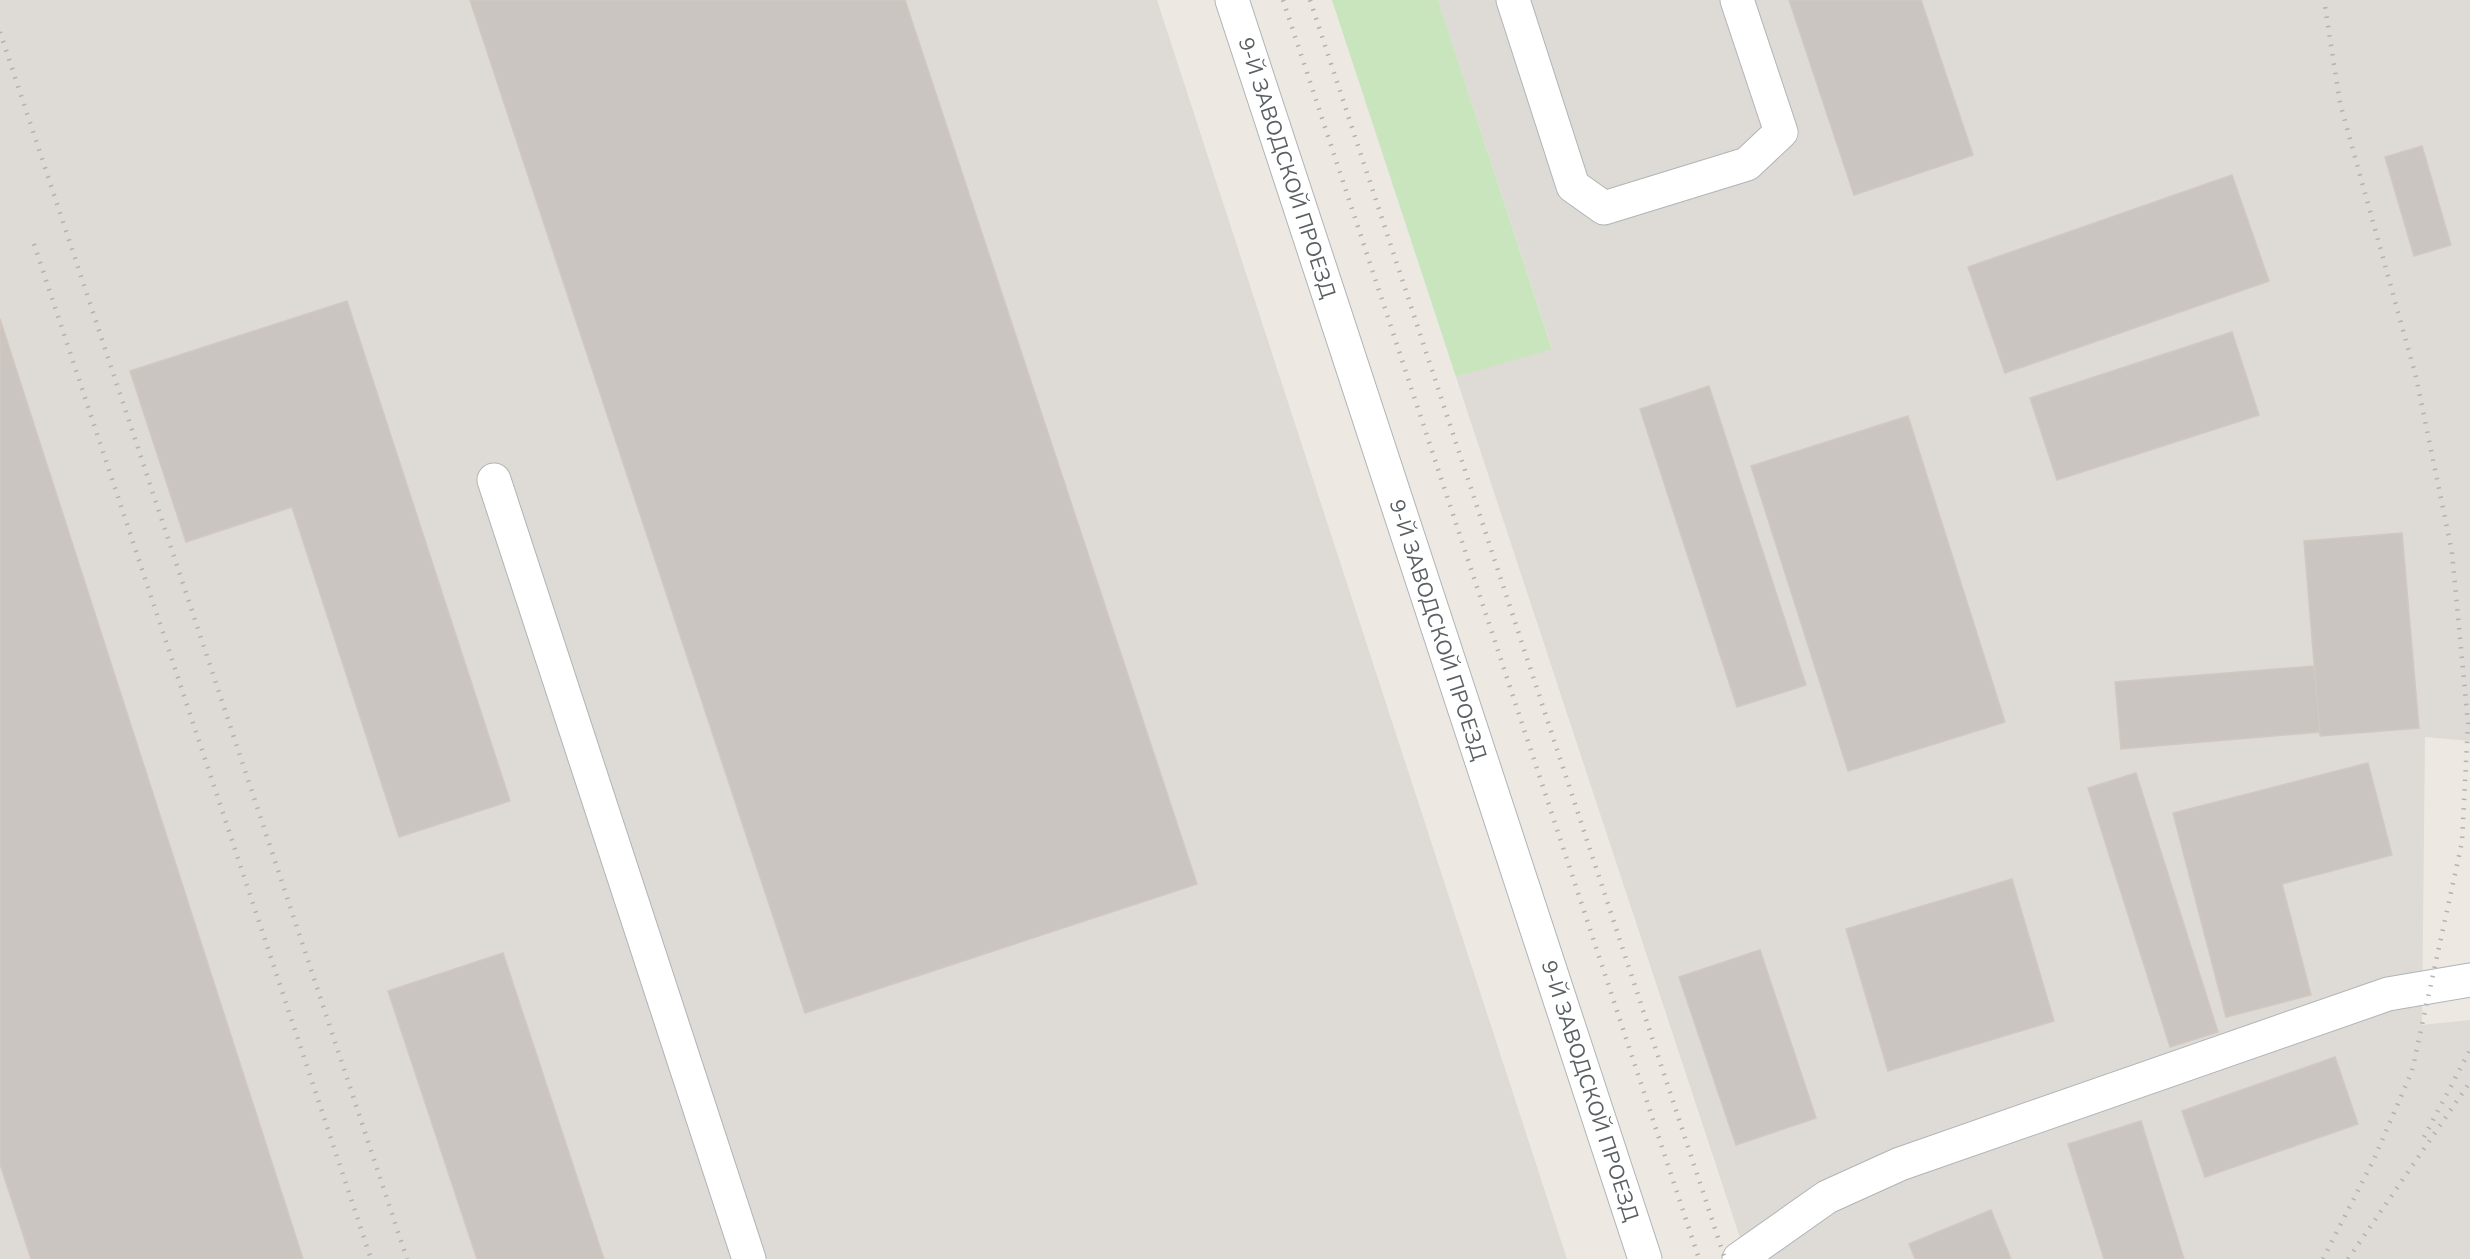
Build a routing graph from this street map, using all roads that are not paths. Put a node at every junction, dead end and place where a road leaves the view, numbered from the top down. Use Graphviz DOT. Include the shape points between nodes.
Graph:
graph roads {
  1 [pos="1232,0"];
  2 [pos="1513,0"];
  3 [pos="1737,0"];
  4 [pos="494,480"];
  5 [pos="2470,980"];
  6 [pos="748,1259"];
  7 [pos="1645,1259"];
  8 [pos="1739,1259"];
  1 -- 7 [label="lane, 9-Й ЗАВОДСКОЙ ПРОЕЗД"];
  2 -- 3 [label="lane" via="1573,186 1604,208 1747,164 1781,132"];
  4 -- 6 [label="lane"];
  5 -- 8 [label="lane" via="2388,994 1900,1164 1827,1197"];
}
